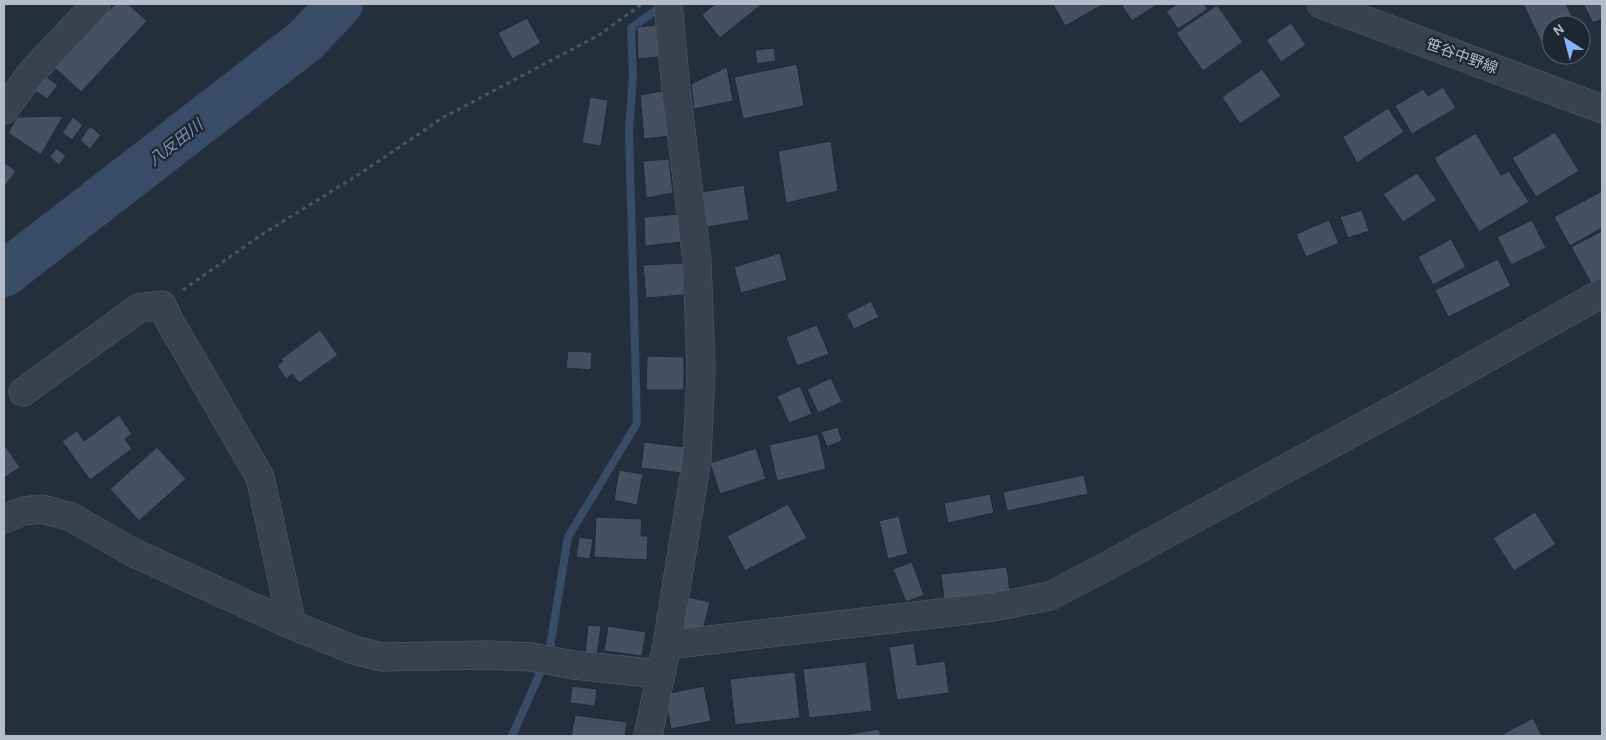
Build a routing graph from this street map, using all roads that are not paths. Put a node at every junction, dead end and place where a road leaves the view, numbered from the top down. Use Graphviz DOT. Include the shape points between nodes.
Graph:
graph roads {
  1 [pos="96,4"];
  2 [pos="1321,4"];
  3 [pos="668,8"];
  4 [pos="1602,109"];
  5 [pos="4,110"];
  6 [pos="1602,293"];
  7 [pos="23,392"];
  8 [pos="4,519"];
  9 [pos="292,625"];
  10 [pos="667,645"];
  11 [pos="660,674"];
  12 [pos="648,736"];
  1 -- 5 [label="street" via="33,71"];
  2 -- 4 [label="street, 笹谷中野線"];
  3 -- 10 [label="street" via="697,261 701,370 697,458"];
  6 -- 10 [label="street" via="1050,596 992,606"];
  7 -- 9 [label="street" via="139,308 162,306 260,477"];
  8 -- 9 [label="street" via="23,511 42,509 71,516 132,552"];
  9 -- 11 [label="street" via="354,650 382,657 530,657"];
  10 -- 11 [label="street"];
  11 -- 12 [label="street"];
}
